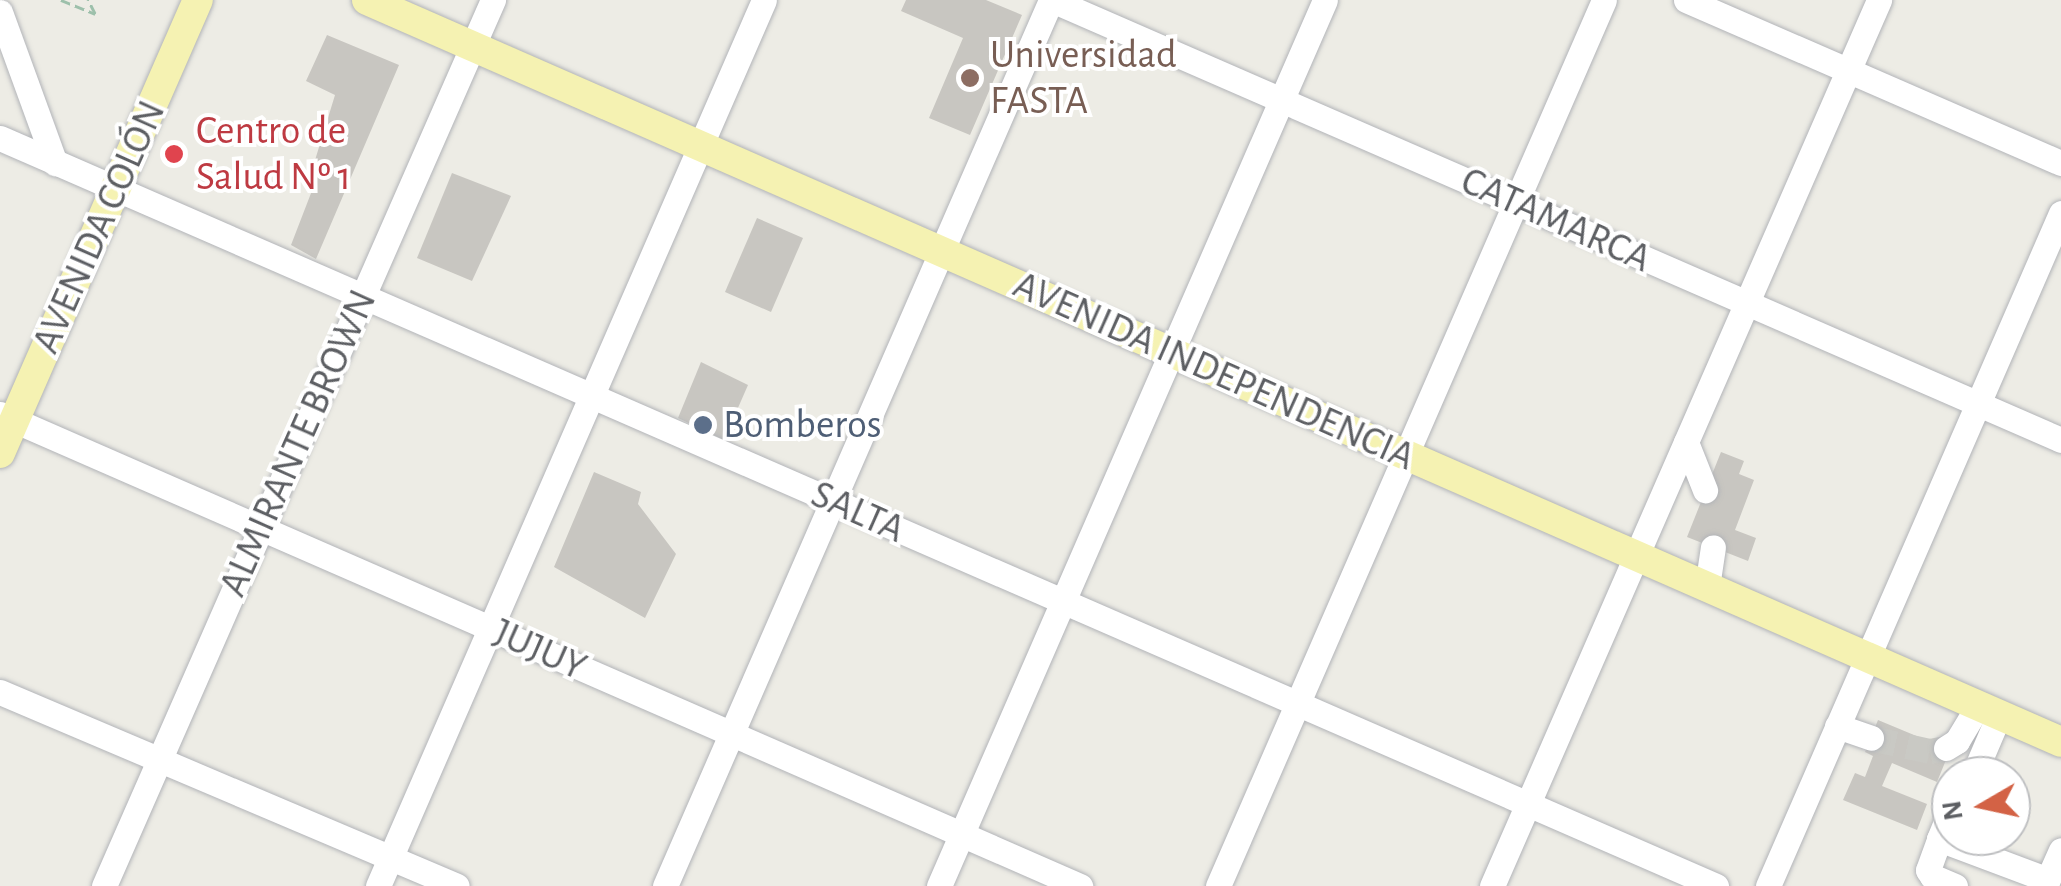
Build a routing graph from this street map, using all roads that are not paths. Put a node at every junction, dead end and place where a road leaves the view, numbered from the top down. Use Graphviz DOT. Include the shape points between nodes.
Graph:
graph roads {
  1 [pos="198,0"];
  2 [pos="367,0"];
  3 [pos="493,0"];
  4 [pos="764,0"];
  5 [pos="1051,0"];
  6 [pos="1326,0"];
  7 [pos="1604,0"];
  8 [pos="1686,0"];
  9 [pos="1880,0"];
  10 [pos="0,12"];
  11 [pos="473,46"];
  12 [pos="1848,71"];
  13 [pos="1282,100"];
  14 [pos="0,138"];
  15 [pos="700,147"];
  16 [pos="54,162"];
  17 [pos="2061,163"];
  18 [pos="116,189"];
  19 [pos="1516,202"];
  20 [pos="2061,212"];
  21 [pos="941,252"];
  22 [pos="363,295"];
  23 [pos="1747,303"];
  24 [pos="1172,353"];
  25 [pos="591,396"];
  26 [pos="1977,404"];
  27 [pos="7,417"];
  28 [pos="2061,440"];
  29 [pos="1686,442"];
  30 [pos="0,453"];
  31 [pos="1406,455"];
  32 [pos="1706,490"];
  33 [pos="832,502"];
  34 [pos="261,528"];
  35 [pos="1712,547"];
  36 [pos="1636,556"];
  37 [pos="1708,587"];
  38 [pos="1063,602"];
  39 [pos="490,628"];
  40 [pos="1867,657"];
  41 [pos="0,692"];
  42 [pos="1297,704"];
  43 [pos="1989,710"];
  44 [pos="1837,726"];
  45 [pos="731,734"];
  46 [pos="1870,738"];
  47 [pos="2061,742"];
  48 [pos="1946,748"];
  49 [pos="1979,756"];
  50 [pos="159,760"];
  51 [pos="1528,804"];
  52 [pos="962,834"];
  53 [pos="2061,850"];
  54 [pos="390,856"];
  55 [pos="1933,856"];
  56 [pos="1980,856"];
  57 [pos="2046,883"];
  58 [pos="104,886"];
  59 [pos="378,886"];
  60 [pos="457,886"];
  61 [pos="665,886"];
  62 [pos="939,886"];
  63 [pos="1080,886"];
  64 [pos="1218,886"];
  65 [pos="1492,886"];
  66 [pos="1716,886"];
  67 [pos="1768,886"];
  68 [pos="1956,886"];
  1 -- 18 [label="main road, AVENIDA COLÓN"];
  2 -- 11 [label="main road, AVENIDA INDEPENDENCIA"];
  3 -- 11 [label="street, ALMIRANTE BROWN"];
  4 -- 15 [label="street"];
  5 -- 13 [label="street, CATAMARCA"];
  5 -- 21 [label="street"];
  6 -- 13 [label="street"];
  7 -- 19 [label="street"];
  8 -- 12 [label="street"];
  9 -- 12 [label="street"];
  10 -- 16 [label="street"];
  11 -- 15 [label="main road, AVENIDA INDEPENDENCIA"];
  11 -- 22 [label="street, ALMIRANTE BROWN"];
  12 -- 17 [label="street"];
  12 -- 23 [label="street"];
  13 -- 19 [label="street, CATAMARCA"];
  13 -- 24 [label="street"];
  14 -- 16 [label="street, SALTA"];
  15 -- 21 [label="main road, AVENIDA INDEPENDENCIA"];
  15 -- 25 [label="street"];
  16 -- 18 [label="street, SALTA"];
  18 -- 22 [label="street, SALTA"];
  18 -- 27 [label="main road, AVENIDA COLÓN"];
  19 -- 23 [label="street, CATAMARCA"];
  19 -- 31 [label="street"];
  20 -- 26 [label="street"];
  21 -- 24 [label="main road, AVENIDA INDEPENDENCIA"];
  21 -- 33 [label="street"];
  22 -- 25 [label="street, SALTA"];
  22 -- 34 [label="street, ALMIRANTE BROWN"];
  23 -- 26 [label="street, CATAMARCA"];
  23 -- 29 [label="street"];
  24 -- 31 [label="main road, AVENIDA INDEPENDENCIA"];
  24 -- 38 [label="street"];
  25 -- 33 [label="street, SALTA"];
  25 -- 39 [label="street"];
  26 -- 28 [label="street, CATAMARCA"];
  26 -- 40 [label="street"];
  27 -- 30 [label="main road, AVENIDA COLÓN"];
  27 -- 34 [label="street, JUJUY"];
  29 -- 32 [label="street"];
  29 -- 36 [label="street"];
  31 -- 36 [label="main road, AVENIDA INDEPENDENCIA"];
  31 -- 42 [label="street"];
  33 -- 38 [label="street, SALTA"];
  33 -- 45 [label="street"];
  34 -- 39 [label="street, JUJUY"];
  34 -- 50 [label="street, ALMIRANTE BROWN"];
  35 -- 37 [label="street"];
  36 -- 37 [label="main road, AVENIDA INDEPENDENCIA"];
  36 -- 51 [label="street"];
  37 -- 40 [label="main road, AVENIDA INDEPENDENCIA"];
  38 -- 42 [label="street, SALTA"];
  38 -- 52 [label="street"];
  39 -- 45 [label="street, JUJUY"];
  39 -- 54 [label="street"];
  40 -- 43 [label="main road, AVENIDA INDEPENDENCIA"];
  40 -- 44 [label="street"];
  41 -- 50 [label="street"];
  42 -- 51 [label="street, SALTA"];
  42 -- 64 [label="street"];
  43 -- 47 [label="main road, AVENIDA INDEPENDENCIA"];
  43 -- 48 [label="street"];
  43 -- 49 [label="street"];
  44 -- 46 [label="street"];
  44 -- 67 [label="street"];
  45 -- 52 [label="street, JUJUY"];
  45 -- 61 [label="street"];
  50 -- 54 [label="street"];
  50 -- 58 [label="street, ALMIRANTE BROWN"];
  51 -- 65 [label="street"];
  51 -- 66 [label="street, SALTA"];
  52 -- 62 [label="street"];
  52 -- 63 [label="street, JUJUY"];
  53 -- 57 [label="street"];
  54 -- 59 [label="street"];
  54 -- 60 [label="street"];
  55 -- 68 [label="street" via="1932,876"];
  56 -- 57 [label="street"];
}
